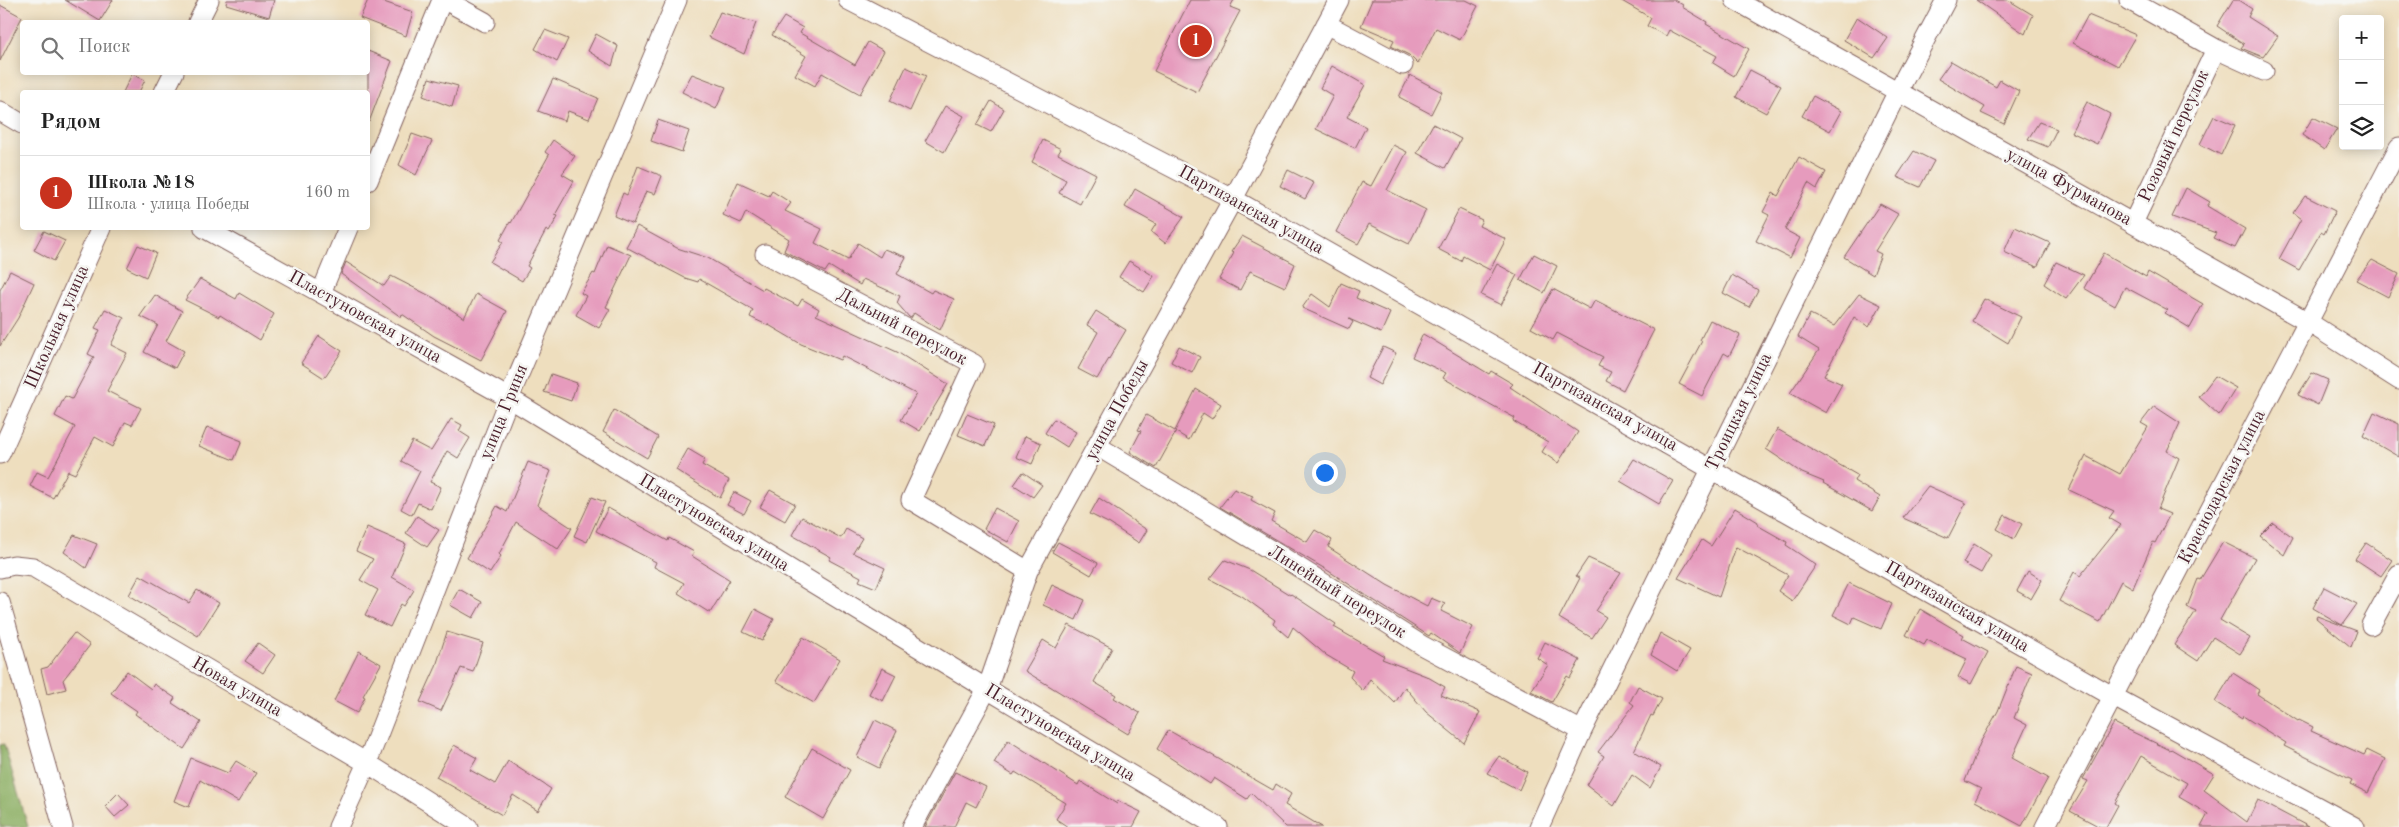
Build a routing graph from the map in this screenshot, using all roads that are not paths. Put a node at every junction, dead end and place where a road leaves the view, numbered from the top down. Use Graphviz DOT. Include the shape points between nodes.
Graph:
graph roads {
  1 [pos="208,0"];
  2 [pos="443,0"];
  3 [pos="677,0"];
  4 [pos="848,0"];
  5 [pos="1339,0"];
  6 [pos="1734,0"];
  7 [pos="1946,0"];
  8 [pos="2129,0"];
  9 [pos="199,20"];
  10 [pos="485,22"];
  11 [pos="1326,24"];
  12 [pos="2216,49"];
  13 [pos="1403,65"];
  14 [pos="2264,71"];
  15 [pos="172,75"];
  16 [pos="165,90"];
  17 [pos="1898,91"];
  18 [pos="0,110"];
  19 [pos="20,123"];
  20 [pos="2399,147"];
  21 [pos="370,176"];
  22 [pos="1233,199"];
  23 [pos="2133,223"];
  24 [pos="100,230"];
  25 [pos="208,230"];
  26 [pos="347,230"];
  27 [pos="765,254"];
  28 [pos="322,293"];
  29 [pos="2308,322"];
  30 [pos="2399,380"];
  31 [pos="509,398"];
  32 [pos="1097,446"];
  33 [pos="0,454"];
  34 [pos="1711,467"];
  35 [pos="0,568"];
  36 [pos="1028,572"];
  37 [pos="2399,574"];
  38 [pos="0,602"];
  39 [pos="2370,625"];
  40 [pos="987,689"];
  41 [pos="2114,696"];
  42 [pos="1582,731"];
  43 [pos="367,763"];
  44 [pos="63,827"];
  45 [pos="338,827"];
  46 [pos="468,827"];
  47 [pos="912,827"];
  48 [pos="1218,827"];
  49 [pos="1540,827"];
  50 [pos="2045,827"];
  51 [pos="2356,827"];
  1 -- 9 [label="street"];
  2 -- 10 [label="street"];
  2 -- 21 [label="street"];
  3 -- 31 [label="street, улица Гриня"];
  4 -- 22 [label="street, Партизанская улица"];
  5 -- 11 [label="street, улица Победы"];
  6 -- 17 [label="street, улица Фурманова"];
  7 -- 17 [label="street, Троицкая улица"];
  8 -- 12 [label="street, Розовый переулок"];
  11 -- 13 [label="street"];
  11 -- 22 [label="street, улица Победы"];
  12 -- 14 [label="street, Розовый переулок"];
  12 -- 23 [label="street, Розовый переулок"];
  15 -- 16 [label="street"];
  17 -- 23 [label="street, улица Фурманова"];
  17 -- 34 [label="street, Троицкая улица"];
  18 -- 19 [label="street"];
  20 -- 29 [label="street, Краснодарская улица"];
  22 -- 32 [label="street, улица Победы"];
  22 -- 34 [label="street, Партизанская улица"];
  23 -- 29 [label="street, улица Фурманова"];
  24 -- 33 [label="street, Школьная улица"];
  25 -- 28 [label="street, Пластуновская улица"];
  26 -- 28 [label="street"];
  27 -- 36 [label="street, Дальний переулок" via="974,364 911,500"];
  28 -- 31 [label="street, Пластуновская улица"];
  29 -- 30 [label="street, улица Фурманова"];
  29 -- 41 [label="street, Краснодарская улица"];
  31 -- 40 [label="street, Пластуновская улица"];
  31 -- 43 [label="street, улица Гриня"];
  32 -- 36 [label="street, улица Победы"];
  32 -- 42 [label="street, Линейный переулок" via="1423,646"];
  34 -- 41 [label="street, Партизанская улица"];
  34 -- 42 [label="street, Троицкая улица"];
  35 -- 43 [label="street, Новая улица" via="14,565 32,567"];
  36 -- 40 [label="street, улица Победы"];
  37 -- 39 [label="street"];
  38 -- 44 [label="street"];
  40 -- 47 [label="street, улица Победы"];
  40 -- 48 [label="street, Пластуновская улица"];
  41 -- 50 [label="street, Краснодарская улица"];
  41 -- 51 [label="street, Партизанская улица"];
  42 -- 49 [label="street, Троицкая улица"];
  43 -- 45 [label="street, улица Гриня"];
  43 -- 46 [label="street, Новая улица"];
}
